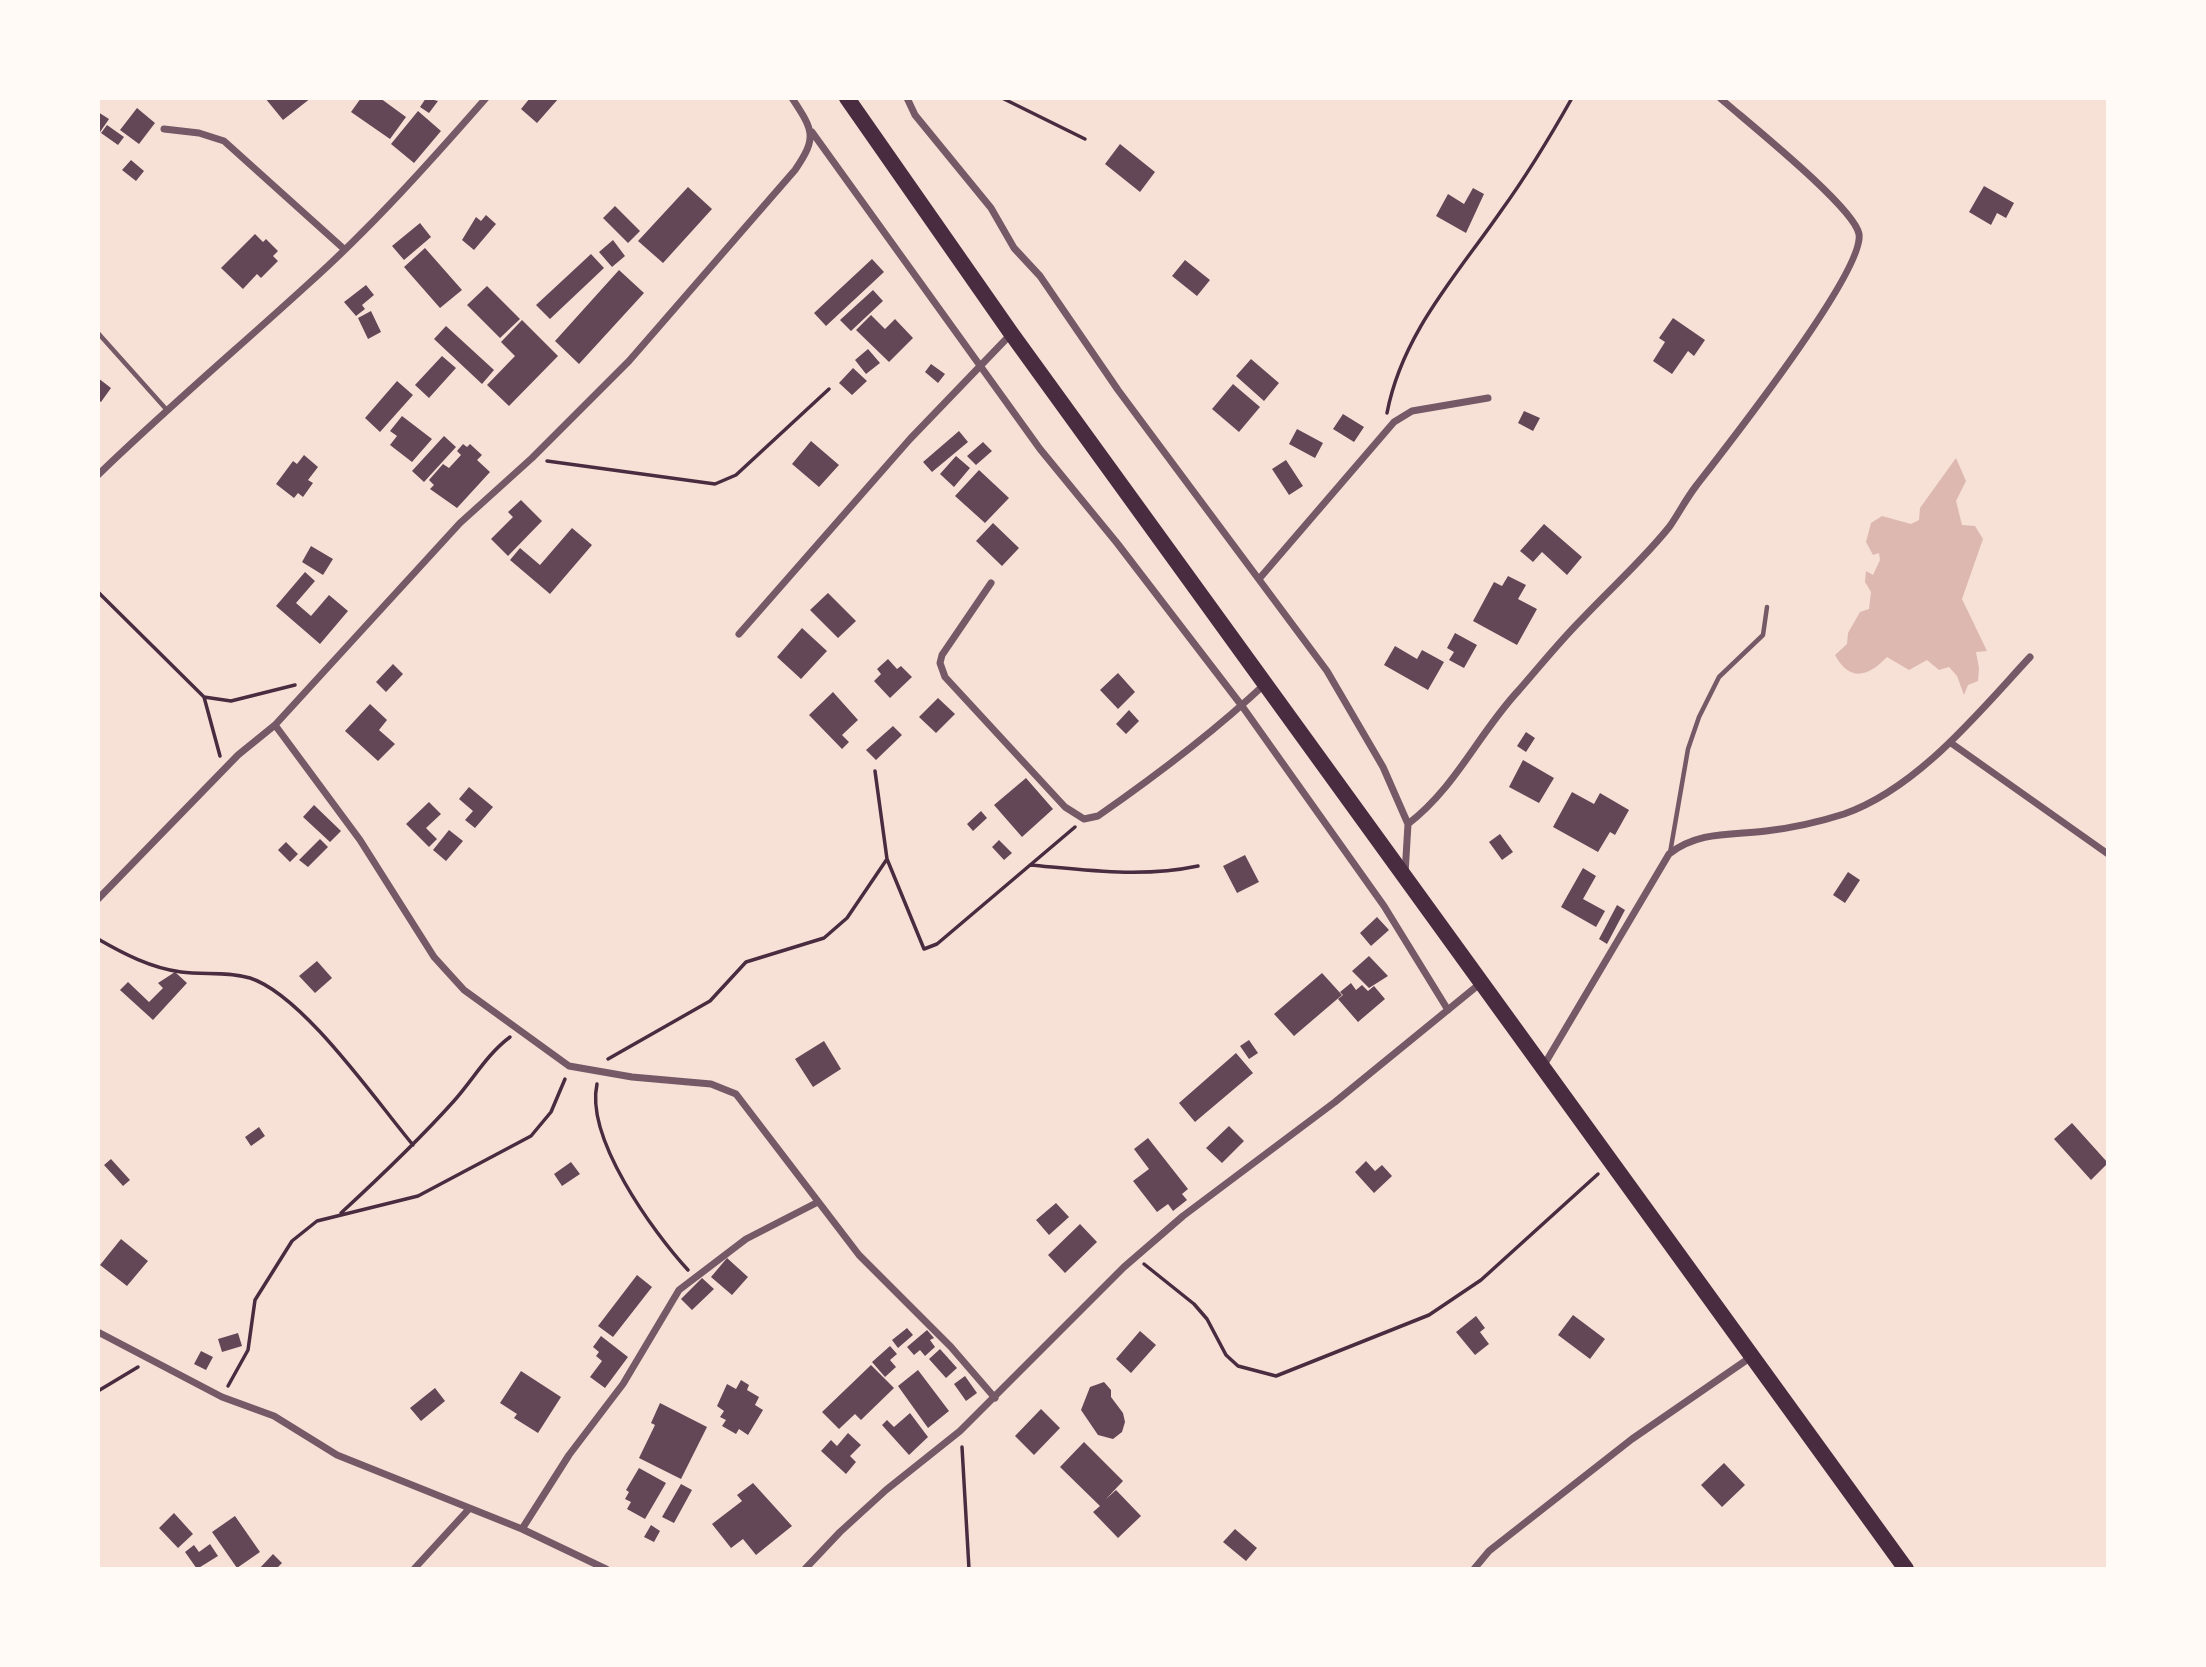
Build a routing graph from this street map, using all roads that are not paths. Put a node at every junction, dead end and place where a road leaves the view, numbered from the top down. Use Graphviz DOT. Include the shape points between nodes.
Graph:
graph roads {
  1 [pos="486,98"];
  2 [pos="792,98"];
  3 [pos="847,98"];
  4 [pos="907,98"];
  5 [pos="1720,98"];
  6 [pos="164,130"];
  7 [pos="812,131"];
  8 [pos="344,249"];
  9 [pos="98,333"];
  10 [pos="1012,333"];
  11 [pos="980,365"];
  12 [pos="1488,398"];
  13 [pos="166,409"];
  14 [pos="98,475"];
  15 [pos="1259,579"];
  16 [pos="991,583"];
  17 [pos="1767,607"];
  18 [pos="739,634"];
  19 [pos="2030,657"];
  20 [pos="1266,682"];
  21 [pos="1242,706"];
  22 [pos="275,725"];
  23 [pos="1951,743"];
  24 [pos="1408,824"];
  25 [pos="1670,853"];
  26 [pos="2108,854"];
  27 [pos="1405,875"];
  28 [pos="98,899"];
  29 [pos="1482,981"];
  30 [pos="1448,1010"];
  31 [pos="1543,1066"];
  32 [pos="818,1202"];
  33 [pos="98,1332"];
  34 [pos="1752,1356"];
  35 [pos="995,1398"];
  36 [pos="468,1510"];
  37 [pos="522,1529"];
  38 [pos="414,1569"];
  39 [pos="606,1569"];
  40 [pos="805,1569"];
  41 [pos="1474,1569"];
  42 [pos="1906,1569"];
  1 -- 8 [label="street"];
  2 -- 7 [label="street"];
  3 -- 10 [label="highway"];
  4 -- 15 [label="street" via="915,115 991,208 1014,248 1040,276 1118,390"];
  5 -- 24 [label="street" via="1814,180 1850,218 1859,233 1858,249 1843,280 1756,410 1670,526 1512,697 1433,804"];
  6 -- 8 [label="street" via="224,141"];
  7 -- 11 [label="street"];
  7 -- 22 [label="street" via="811,148 795,170 629,361 460,523"];
  8 -- 13 [label="street"];
  9 -- 13 [label="lane"];
  10 -- 11 [label="street"];
  10 -- 20 [label="highway"];
  11 -- 18 [label="street"];
  11 -- 21 [label="street" via="1040,449"];
  12 -- 15 [label="street" via="1412,411 1394,422"];
  13 -- 14 [label="street"];
  15 -- 24 [label="street" via="1327,671 1383,767"];
  16 -- 21 [label="street" via="942,655 945,677 1065,807 1084,819 1098,816 1122,799"];
  17 -- 25 [label="lane" via="1763,635 1718,677 1699,717 1688,750"];
  19 -- 23 [label="street"];
  20 -- 21 [label="street"];
  20 -- 27 [label="highway"];
  21 -- 30 [label="street" via="1384,906"];
  22 -- 28 [label="street" via="223,771"];
  22 -- 32 [label="street" via="360,840 434,957 464,990 569,1066 711,1084 736,1094"];
  23 -- 25 [label="street" via="1893,787 1846,813 1766,831 1719,833 1682,843"];
  23 -- 26 [label="street"];
  24 -- 27 [label="street"];
  25 -- 31 [label="street"];
  27 -- 29 [label="highway"];
  29 -- 30 [label="street"];
  29 -- 31 [label="highway"];
  30 -- 35 [label="street" via="1183,1216"];
  31 -- 34 [label="highway"];
  32 -- 35 [label="street" via="859,1255"];
  32 -- 37 [label="street" via="746,1240 694,1276 667,1306 623,1384 569,1455"];
  33 -- 36 [label="street" via="222,1397 274,1416 337,1455"];
  34 -- 41 [label="street" via="1632,1440 1489,1551"];
  34 -- 42 [label="highway"];
  35 -- 40 [label="street" via="886,1490"];
  36 -- 37 [label="street"];
  36 -- 38 [label="street"];
  37 -- 39 [label="street"];
}
